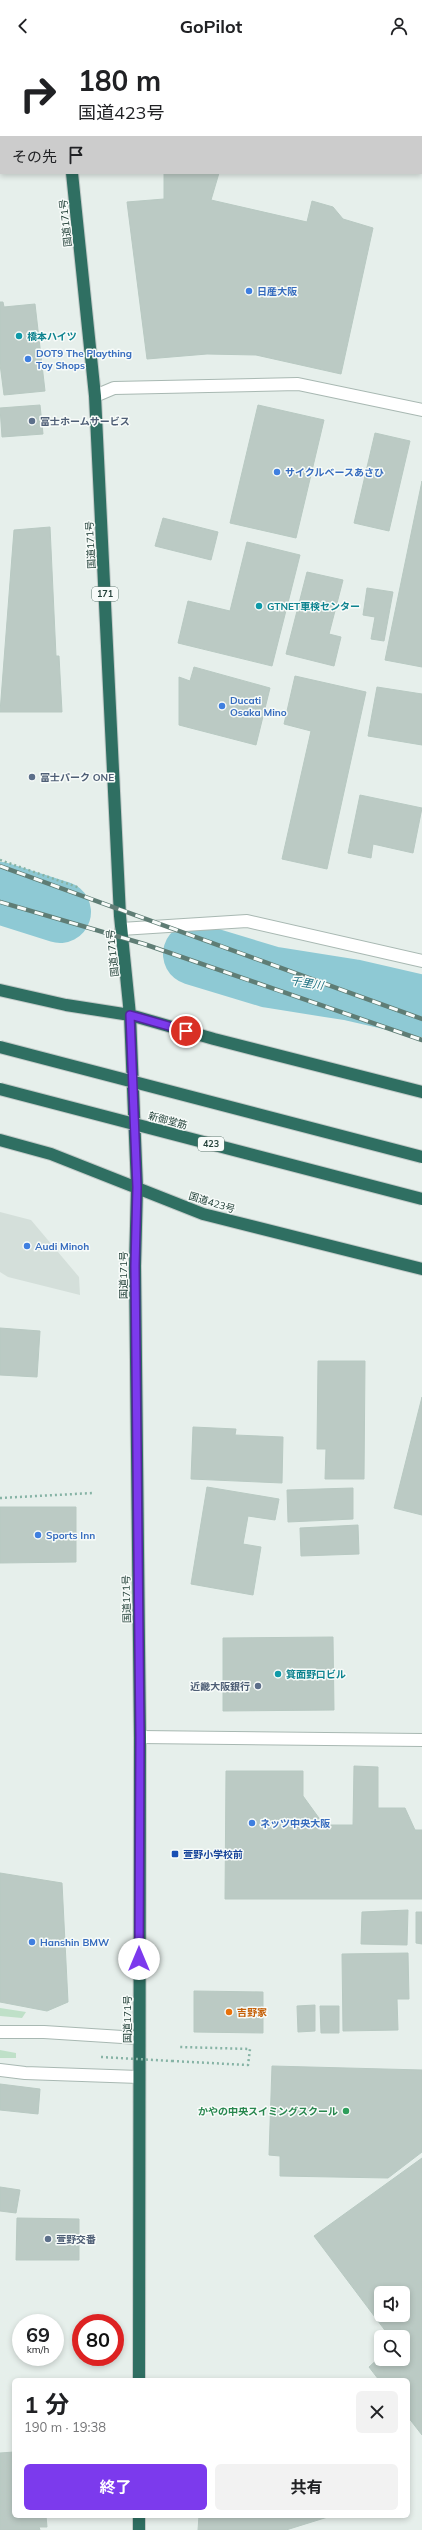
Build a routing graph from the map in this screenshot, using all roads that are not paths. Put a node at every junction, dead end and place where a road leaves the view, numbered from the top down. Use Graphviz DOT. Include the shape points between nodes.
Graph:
graph roads {
  1 [pos="72,174"];
  2 [pos="95,396"];
  3 [pos="422,410"];
  4 [pos="121,929"];
  5 [pos="422,961"];
  6 [pos="0,990"];
  7 [pos="130,1015"];
  8 [pos="0,1047"];
  9 [pos="0,1089"];
  10 [pos="422,1092"];
  11 [pos="0,1140"];
  12 [pos="422,1157"];
  13 [pos="137,1187"];
  14 [pos="422,1199"];
  15 [pos="422,1269"];
  16 [pos="140,1737"];
  17 [pos="422,1740"];
  18 [pos="0,2032"];
  19 [pos="138,2038"];
  20 [pos="0,2070"];
  21 [pos="139,2077"];
  22 [pos="139,2378"];
  23 [pos="139,2518"];
  24 [pos="139,2530"];
  1 -- 2 [label="highway, 国道171号 / 171"];
  2 -- 3 [label="street" via="114,388 298,384"];
  2 -- 4 [label="highway, 国道171号 / 171"];
  4 -- 5 [label="street" via="247,921"];
  4 -- 7 [label="highway, 国道171号 / 171"];
  6 -- 7 [label="highway" via="66,1006"];
  7 -- 10 [label="highway"];
  7 -- 13 [label="highway, 国道171号 / 171"];
  8 -- 12 [label="highway, bridge"];
  9 -- 14 [label="highway, 新御堂筋 / 423, bridge"];
  11 -- 13 [label="highway, 国道423号" via="52,1154"];
  13 -- 15 [label="highway, 国道423号" via="203,1214"];
  13 -- 16 [label="highway, 国道171号 / 171" via="135,1274"];
  16 -- 17 [label="street"];
  16 -- 19 [label="highway, 国道171号 / 171"];
  18 -- 19 [label="street"];
  19 -- 21 [label="highway, 国道171号 / 171"];
  20 -- 21 [label="street"];
  21 -- 22 [label="highway, 国道171号 / 171"];
  23 -- 24 [label="highway"];
}
